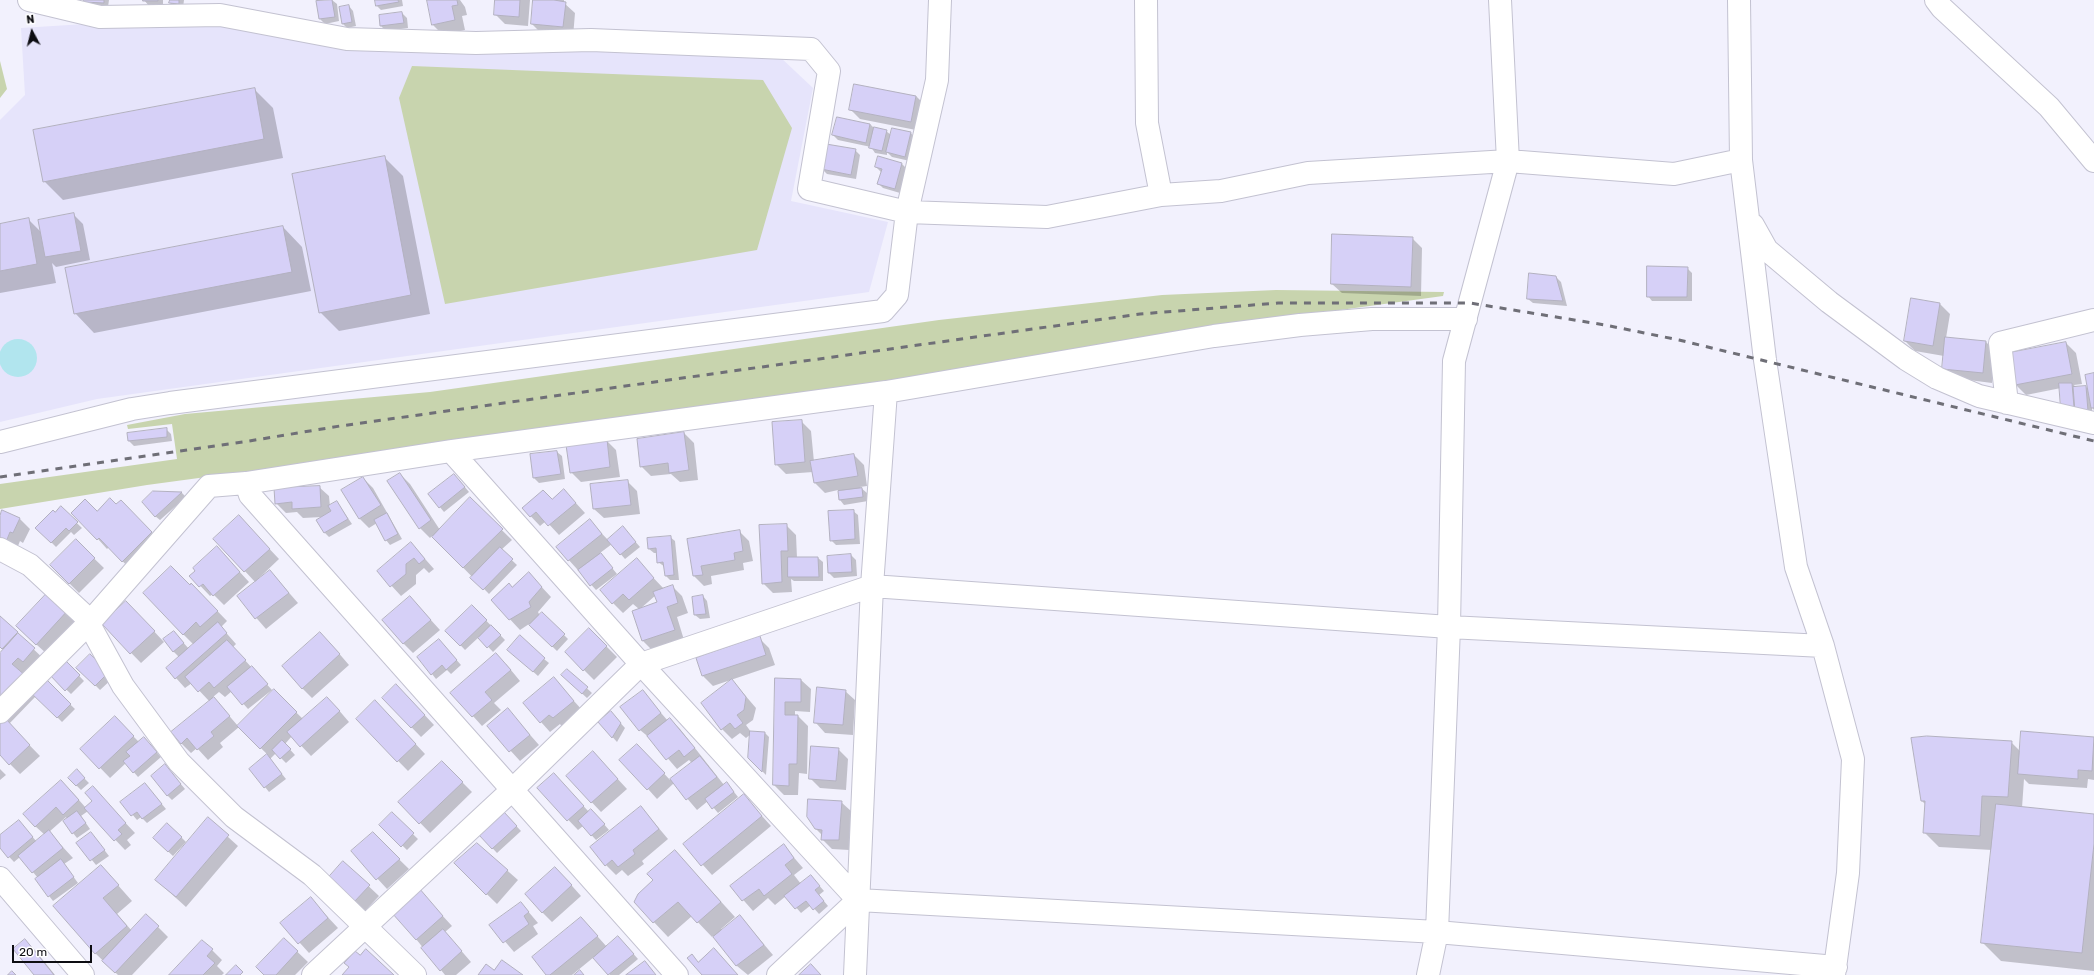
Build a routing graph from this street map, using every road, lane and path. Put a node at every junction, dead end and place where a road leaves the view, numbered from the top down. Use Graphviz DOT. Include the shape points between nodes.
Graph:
graph roads {
  1 [pos="29,0"];
  2 [pos="940,0"];
  3 [pos="1146,0"];
  4 [pos="1500,0"];
  5 [pos="1739,0"];
  6 [pos="1936,0"];
  7 [pos="1741,160"];
  8 [pos="1508,161"];
  9 [pos="2094,161"];
  10 [pos="1162,195"];
  11 [pos="907,212"];
  12 [pos="1749,217"];
  13 [pos="1466,319"];
  14 [pos="2094,320"];
  15 [pos="886,392"];
  16 [pos="2007,403"];
  17 [pos="2094,423"];
  18 [pos="0,442"];
  19 [pos="451,451"];
  20 [pos="246,482"];
  21 [pos="0,549"];
  22 [pos="872,586"];
  23 [pos="89,624"];
  24 [pos="1449,627"];
  25 [pos="1823,646"];
  26 [pos="641,664"];
  27 [pos="0,712"];
  28 [pos="512,790"];
  29 [pos="0,878"];
  30 [pos="858,900"];
  31 [pos="365,928"];
  32 [pos="1437,932"];
  33 [pos="1835,971"];
  34 [pos="83,975"];
  35 [pos="313,975"];
  36 [pos="415,975"];
  37 [pos="677,975"];
  38 [pos="778,975"];
  39 [pos="855,975"];
  40 [pos="1428,975"];
  1 -- 11 [label="street" via="100,17 220,15 347,39 461,43 591,40 811,49 829,71 809,189"];
  2 -- 11 [label="street" via="937,80"];
  3 -- 10 [label="street" via="1147,122"];
  4 -- 8 [label="street"];
  5 -- 7 [label="street"];
  6 -- 9 [label="street" via="2049,107"];
  7 -- 8 [label="street" via="1674,174"];
  7 -- 12 [label="street"];
  8 -- 10 [label="street" via="1308,173 1221,191"];
  8 -- 13 [label="street"];
  10 -- 11 [label="street" via="1047,217"];
  11 -- 18 [label="street" via="897,295 883,311 170,403 132,409"];
  12 -- 16 [label="street" via="1767,250 1829,302 1906,359 1937,378 1979,396"];
  12 -- 25 [label="street" via="1765,360 1796,567"];
  13 -- 15 [label="street" via="1372,319 1300,325 1214,336"];
  13 -- 24 [label="street" via="1454,361"];
  14 -- 16 [label="street" via="2000,343"];
  15 -- 19 [label="street"];
  15 -- 22 [label="street"];
  16 -- 17 [label="street"];
  19 -- 20 [label="street"];
  19 -- 26 [label="street"];
  20 -- 23 [label="street" via="209,486"];
  20 -- 28 [label="street" via="250,495"];
  21 -- 23 [label="street" via="30,565 84,615"];
  22 -- 24 [label="street"];
  22 -- 26 [label="street"];
  22 -- 30 [label="street"];
  23 -- 27 [label="street"];
  23 -- 31 [label="street" via="124,686 179,762 234,817 312,875"];
  24 -- 25 [label="street"];
  24 -- 32 [label="street"];
  25 -- 33 [label="street" via="1853,759 1848,873"];
  26 -- 28 [label="street"];
  26 -- 30 [label="street"];
  28 -- 31 [label="street"];
  28 -- 37 [label="street"];
  29 -- 34 [label="street"];
  30 -- 32 [label="street"];
  30 -- 38 [label="street"];
  30 -- 39 [label="street"];
  31 -- 35 [label="street"];
  31 -- 36 [label="street"];
  32 -- 33 [label="street"];
  32 -- 40 [label="street"];
}
